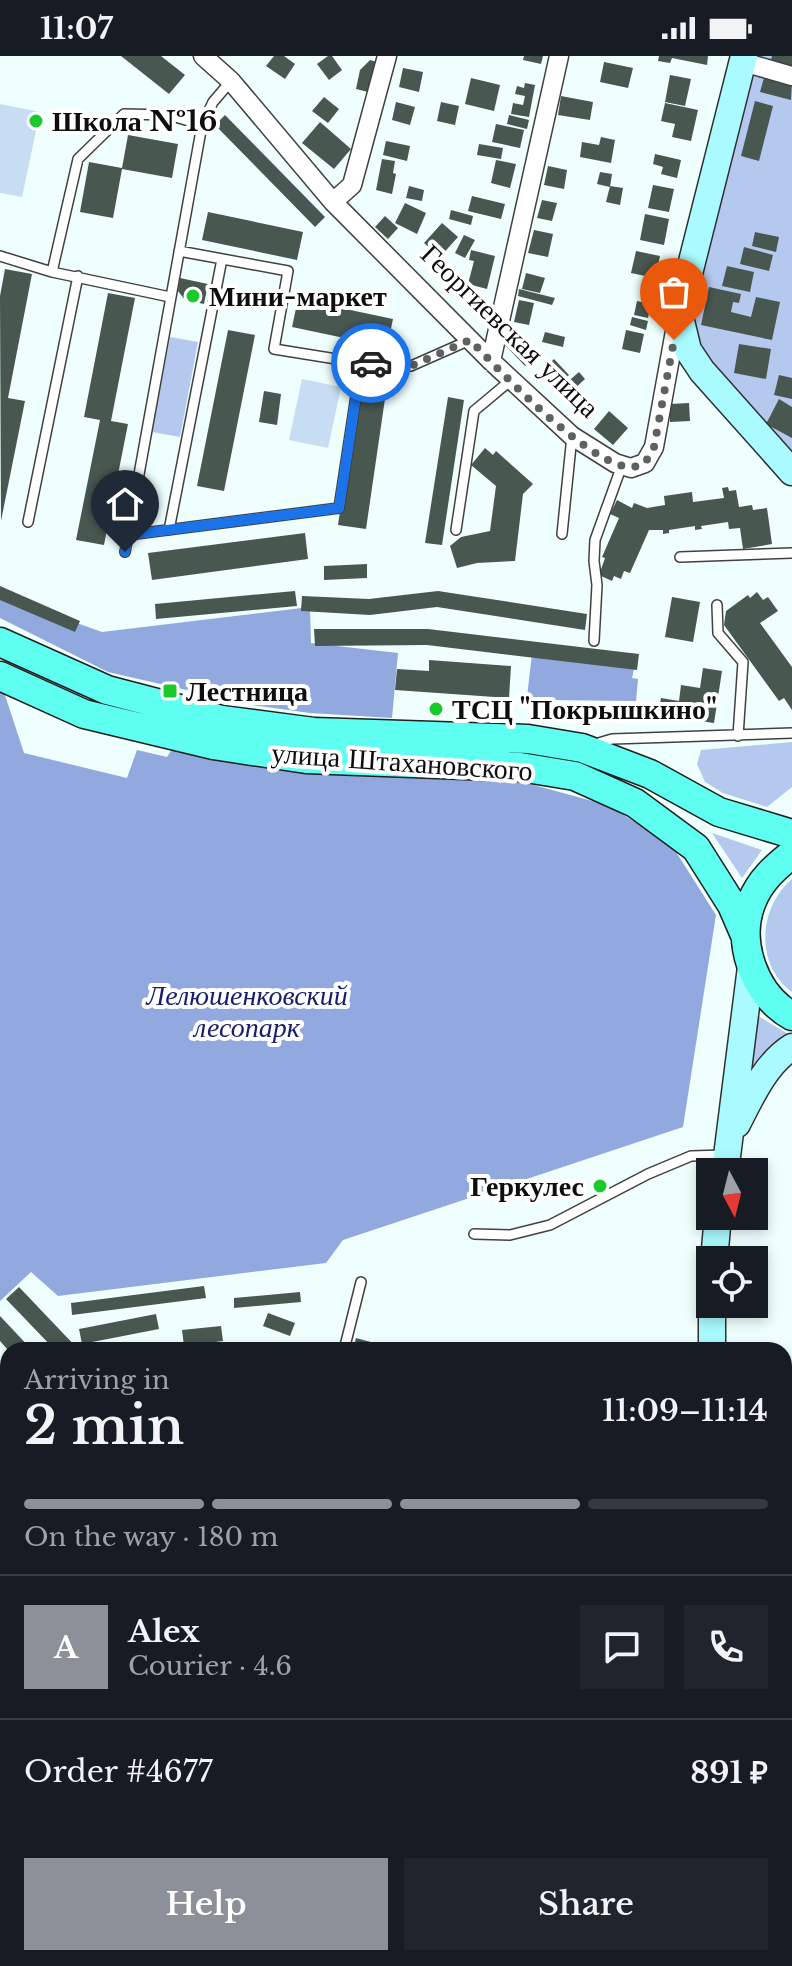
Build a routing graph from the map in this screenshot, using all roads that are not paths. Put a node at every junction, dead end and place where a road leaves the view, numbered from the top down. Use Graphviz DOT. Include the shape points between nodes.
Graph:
graph roads {
  1 [pos="204,56"];
  2 [pos="387,56"];
  3 [pos="559,56"];
  4 [pos="744,59"];
  5 [pos="792,76"];
  6 [pos="231,81"];
  7 [pos="202,125"];
  8 [pos="333,202"];
  9 [pos="179,251"];
  10 [pos="0,256"];
  11 [pos="222,259"];
  12 [pos="52,272"];
  13 [pos="78,276"];
  14 [pos="170,297"];
  15 [pos="679,313"];
  16 [pos="470,340"];
  17 [pos="491,361"];
  18 [pos="361,363"];
  19 [pos="511,380"];
  20 [pos="572,436"];
  21 [pos="622,465"];
  22 [pos="792,472"];
  23 [pos="28,522"];
  24 [pos="169,530"];
  25 [pos="456,530"];
  26 [pos="562,534"];
  27 [pos="128,535"];
  28 [pos="125,552"];
  29 [pos="792,553"];
  30 [pos="680,557"];
  31 [pos="717,605"];
  32 [pos="594,641"];
  33 [pos="0,642"];
  34 [pos="0,676"];
  35 [pos="29,689"];
  36 [pos="0,692"];
  37 [pos="792,733"];
  38 [pos="738,736"];
  39 [pos="582,748"];
  40 [pos="792,834"];
  41 [pos="792,854"];
  42 [pos="745,935"];
  43 [pos="751,967"];
  44 [pos="792,1016"];
  45 [pos="792,1047"];
  46 [pos="727,1155"];
  47 [pos="474,1234"];
  48 [pos="361,1282"];
  49 [pos="712,1318"];
  50 [pos="346,1342"];
  51 [pos="712,1342"];
  1 -- 6 [label="street, Георгиевская улица"];
  2 -- 8 [label="street" via="352,185"];
  3 -- 17 [label="street"];
  4 -- 5 [label="street"];
  4 -- 15 [label="street"];
  6 -- 7 [label="lane"];
  6 -- 8 [label="street, Георгиевская улица"];
  7 -- 9 [label="lane"];
  7 -- 12 [label="lane" via="169,115 124,114 87,150 74,170"];
  8 -- 16 [label="street, Георгиевская улица"];
  9 -- 11 [label="lane"];
  9 -- 14 [label="lane"];
  10 -- 12 [label="lane"];
  11 -- 18 [label="lane" via="288,271 274,349"];
  11 -- 24 [label="lane"];
  12 -- 13 [label="lane"];
  13 -- 14 [label="lane"];
  13 -- 23 [label="lane"];
  14 -- 27 [label="lane"];
  15 -- 21 [label="street" via="654,447 645,463"];
  15 -- 22 [label="street" via="688,350 702,371"];
  16 -- 17 [label="street, Георгиевская улица"];
  16 -- 18 [label="lane" via="411,366"];
  17 -- 19 [label="street, Георгиевская улица"];
  18 -- 24 [label="lane" via="339,508"];
  19 -- 20 [label="street, Георгиевская улица"];
  19 -- 25 [label="lane" via="474,411"];
  20 -- 21 [label="street, Георгиевская улица"];
  20 -- 26 [label="lane"];
  21 -- 32 [label="lane" via="595,540"];
  24 -- 27 [label="lane"];
  27 -- 28 [label="lane"];
  29 -- 30 [label="lane"];
  31 -- 38 [label="lane" via="718,633 743,662"];
  33 -- 39 [label="main road, улица Штахановского" via="107,690 222,720 314,732 528,739"];
  34 -- 35 [label="main road, улица Штахановского"];
  35 -- 36 [label="lane"];
  35 -- 42 [label="main road, улица Штахановского" via="101,719 213,745 306,759 520,767 575,776 635,803 696,848"];
  37 -- 38 [label="lane"];
  38 -- 39 [label="lane" via="612,739"];
  39 -- 40 [label="main road, улица Штахановского" via="650,774 719,812"];
  41 -- 42 [label="main road" via="769,872 751,902"];
  42 -- 43 [label="main road"];
  43 -- 44 [label="main road" via="764,991"];
  43 -- 46 [label="street"];
  45 -- 46 [label="street" via="759,1082"];
  46 -- 47 [label="lane" via="691,1156 550,1225 510,1235"];
  48 -- 50 [label="lane"];
  49 -- 51 [label="street"];
}
